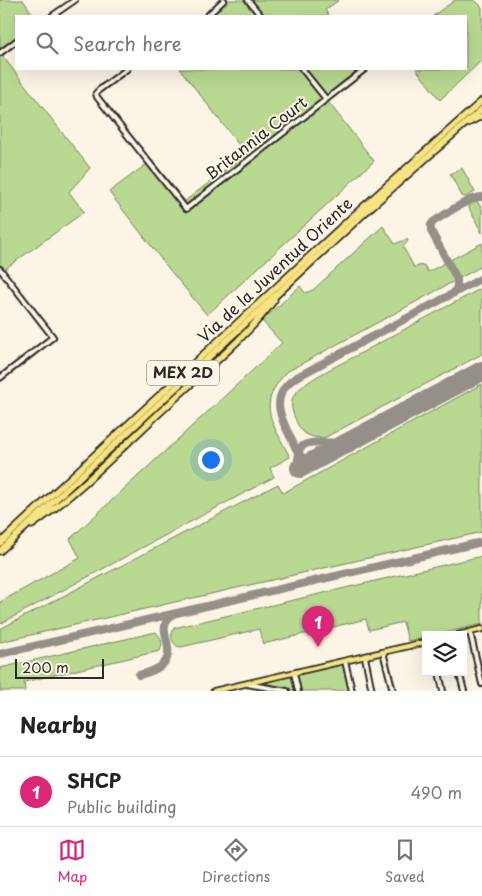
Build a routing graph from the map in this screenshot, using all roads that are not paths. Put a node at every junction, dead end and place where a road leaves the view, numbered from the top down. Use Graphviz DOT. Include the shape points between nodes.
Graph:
graph roads {
  1 [pos="75,0"];
  2 [pos="224,0"];
  3 [pos="248,0"];
  4 [pos="53,15"];
  5 [pos="209,15"];
  6 [pos="260,15"];
  7 [pos="15,42"];
  8 [pos="0,52"];
  9 [pos="126,70"];
  10 [pos="303,70"];
  11 [pos="364,70"];
  12 [pos="326,99"];
  13 [pos="482,101"];
  14 [pos="482,109"];
  15 [pos="482,116"];
  16 [pos="464,126"];
  17 [pos="370,205"];
  18 [pos="0,269"];
  19 [pos="0,378"];
  20 [pos="0,543"];
  21 [pos="0,551"];
  22 [pos="482,629"];
  23 [pos="470,632"];
  24 [pos="467,633"];
  25 [pos="422,643"];
  26 [pos="383,652"];
  27 [pos="365,657"];
  28 [pos="345,661"];
  29 [pos="294,672"];
  30 [pos="440,676"];
  31 [pos="460,676"];
  32 [pos="244,684"];
  33 [pos="482,684"];
  34 [pos="214,691"];
  35 [pos="287,691"];
  36 [pos="298,691"];
  37 [pos="352,691"];
  38 [pos="372,691"];
  39 [pos="393,691"];
  40 [pos="443,691"];
  41 [pos="464,691"];
  1 -- 4 [label="street"];
  2 -- 5 [label="street"];
  3 -- 6 [label="street"];
  7 -- 8 [label="street"];
  9 -- 12 [label="street, Britannia Court" via="96,93 97,97 186,209"];
  10 -- 12 [label="street"];
  11 -- 12 [label="street, Britannia Court"];
  13 -- 17 [label="highway, Via de la Juventud Oriente / MEX 2D"];
  14 -- 16 [label="highway, Via de la Juventud Oriente / MEX 2D"];
  15 -- 16 [label="main road"];
  16 -- 17 [label="highway, Via de la Juventud Oriente / MEX 2D"];
  17 -- 20 [label="highway, Via de la Juventud Oriente / MEX 2D"];
  17 -- 21 [label="highway, Via de la Juventud Oriente / MEX 2D"];
  18 -- 19 [label="street" via="53,337"];
  22 -- 23 [label="main road"];
  23 -- 24 [label="main road"];
  23 -- 33 [label="street"];
  25 -- 26 [label="main road"];
  26 -- 27 [label="main road"];
  26 -- 39 [label="street"];
  27 -- 28 [label="main road"];
  27 -- 38 [label="street"];
  28 -- 29 [label="main road"];
  28 -- 37 [label="street"];
  29 -- 32 [label="main road"];
  29 -- 36 [label="street"];
  30 -- 40 [label="street"];
  31 -- 41 [label="street"];
  32 -- 34 [label="main road"];
  32 -- 35 [label="street"];
}
